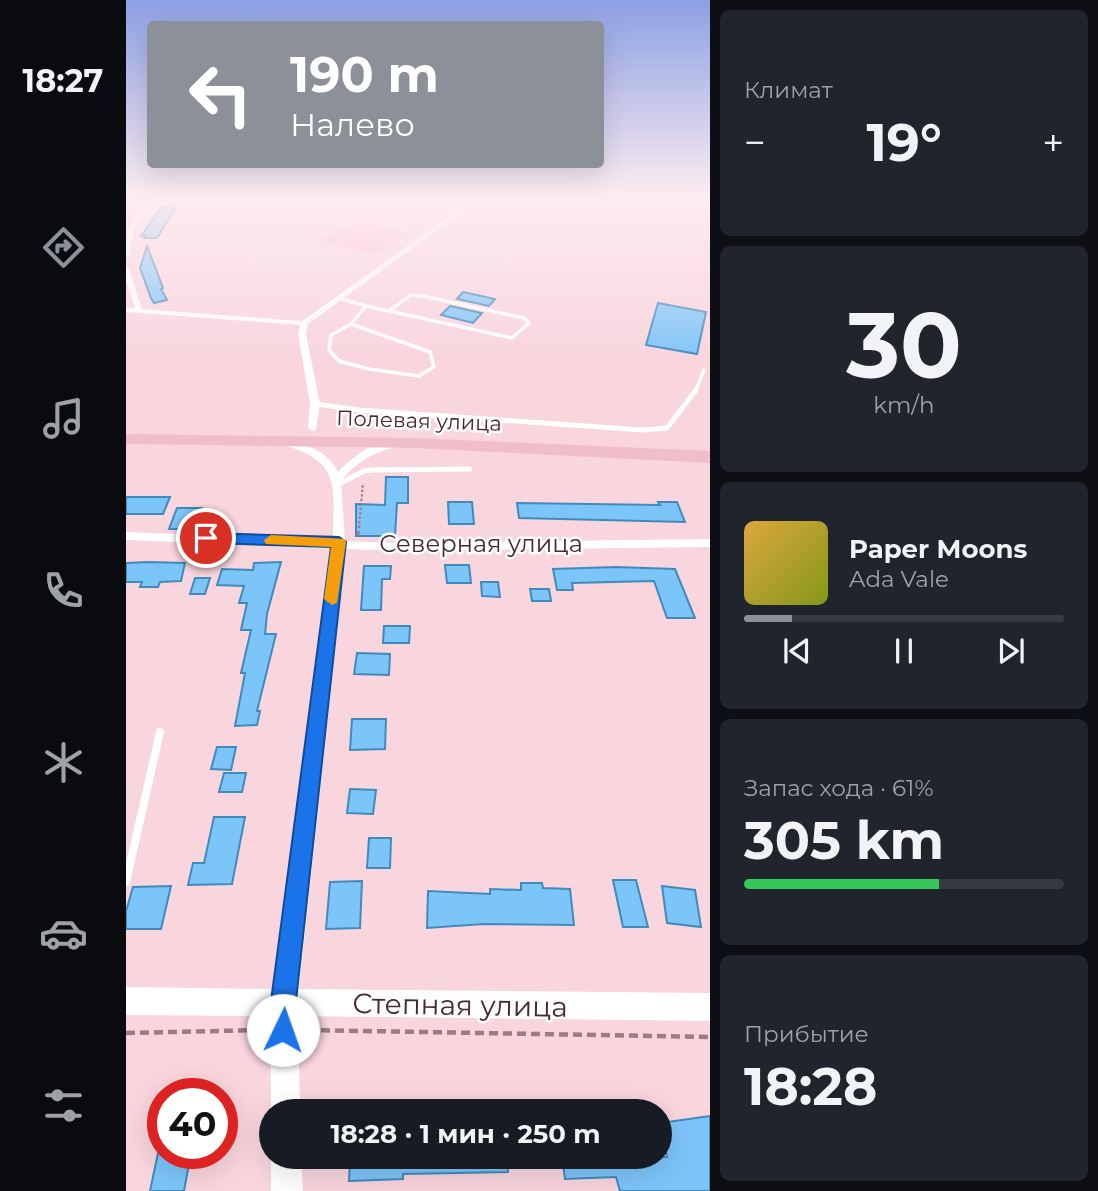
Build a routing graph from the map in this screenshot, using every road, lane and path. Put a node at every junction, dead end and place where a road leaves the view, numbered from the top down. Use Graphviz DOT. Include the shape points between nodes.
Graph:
graph roads {
  1 [pos="400,254"];
  2 [pos="126,268"];
  3 [pos="338,298"];
  4 [pos="366,306"];
  5 [pos="126,310"];
  6 [pos="139,311"];
  7 [pos="389,311"];
  8 [pos="304,323"];
  9 [pos="351,324"];
  10 [pos="704,370"];
  11 [pos="699,386"];
  12 [pos="709,386"];
  13 [pos="315,404"];
  14 [pos="126,428"];
  15 [pos="313,428"];
  16 [pos="126,439"];
  17 [pos="264,439"];
  18 [pos="415,443"];
  19 [pos="709,444"];
  20 [pos="709,457"];
  21 [pos="470,469"];
  22 [pos="364,471"];
  23 [pos="337,483"];
  24 [pos="126,536"];
  25 [pos="348,543"];
  26 [pos="709,543"];
  27 [pos="160,732"];
  28 [pos="126,882"];
  29 [pos="126,1001"];
  30 [pos="284,1001"];
  31 [pos="709,1007"];
  32 [pos="283,1030"];
  33 [pos="126,1033"];
  34 [pos="709,1037"];
  35 [pos="285,1099"];
  36 [pos="287,1169"];
  37 [pos="288,1191"];
  1 -- 3 [label="street"];
  2 -- 6 [label="street"];
  3 -- 4 [label="lane"];
  3 -- 8 [label="street"];
  4 -- 7 [label="lane"];
  4 -- 9 [label="lane"];
  5 -- 6 [label="street"];
  6 -- 8 [label="street"];
  7 -- 7 [label="lane" via="411,295 423,296 524,318 529,323 512,338"];
  8 -- 13 [label="street"];
  9 -- 9 [label="lane" via="331,335 329,350 339,361 419,376 434,368 430,352"];
  10 -- 11 [label="lane"];
  11 -- 12 [label="lane"];
  11 -- 13 [label="lane" via="682,414 667,428 655,429"];
  13 -- 15 [label="street"];
  14 -- 15 [label="highway, Полевая улица"];
  15 -- 19 [label="highway, Полевая улица"];
  16 -- 17 [label="highway, Полевая улица"];
  17 -- 18 [label="highway, Полевая улица"];
  17 -- 23 [label="street" via="322,455 331,464"];
  18 -- 20 [label="highway, Полевая улица"];
  18 -- 23 [label="street" via="369,451 356,458"];
  21 -- 22 [label="lane"];
  22 -- 23 [label="lane"];
  22 -- 25 [label="path"];
  23 -- 25 [label="street"];
  24 -- 25 [label="street, Северная улица"];
  25 -- 26 [label="street, Северная улица" via="399,547"];
  25 -- 30 [label="street"];
  27 -- 28 [label="lane"];
  29 -- 30 [label="street, Степная улица"];
  30 -- 31 [label="street, Степная улица"];
  30 -- 32 [label="street"];
  32 -- 33 [label="path"];
  32 -- 34 [label="path"];
  32 -- 35 [label="street"];
  36 -- 37 [label="street"];
}
